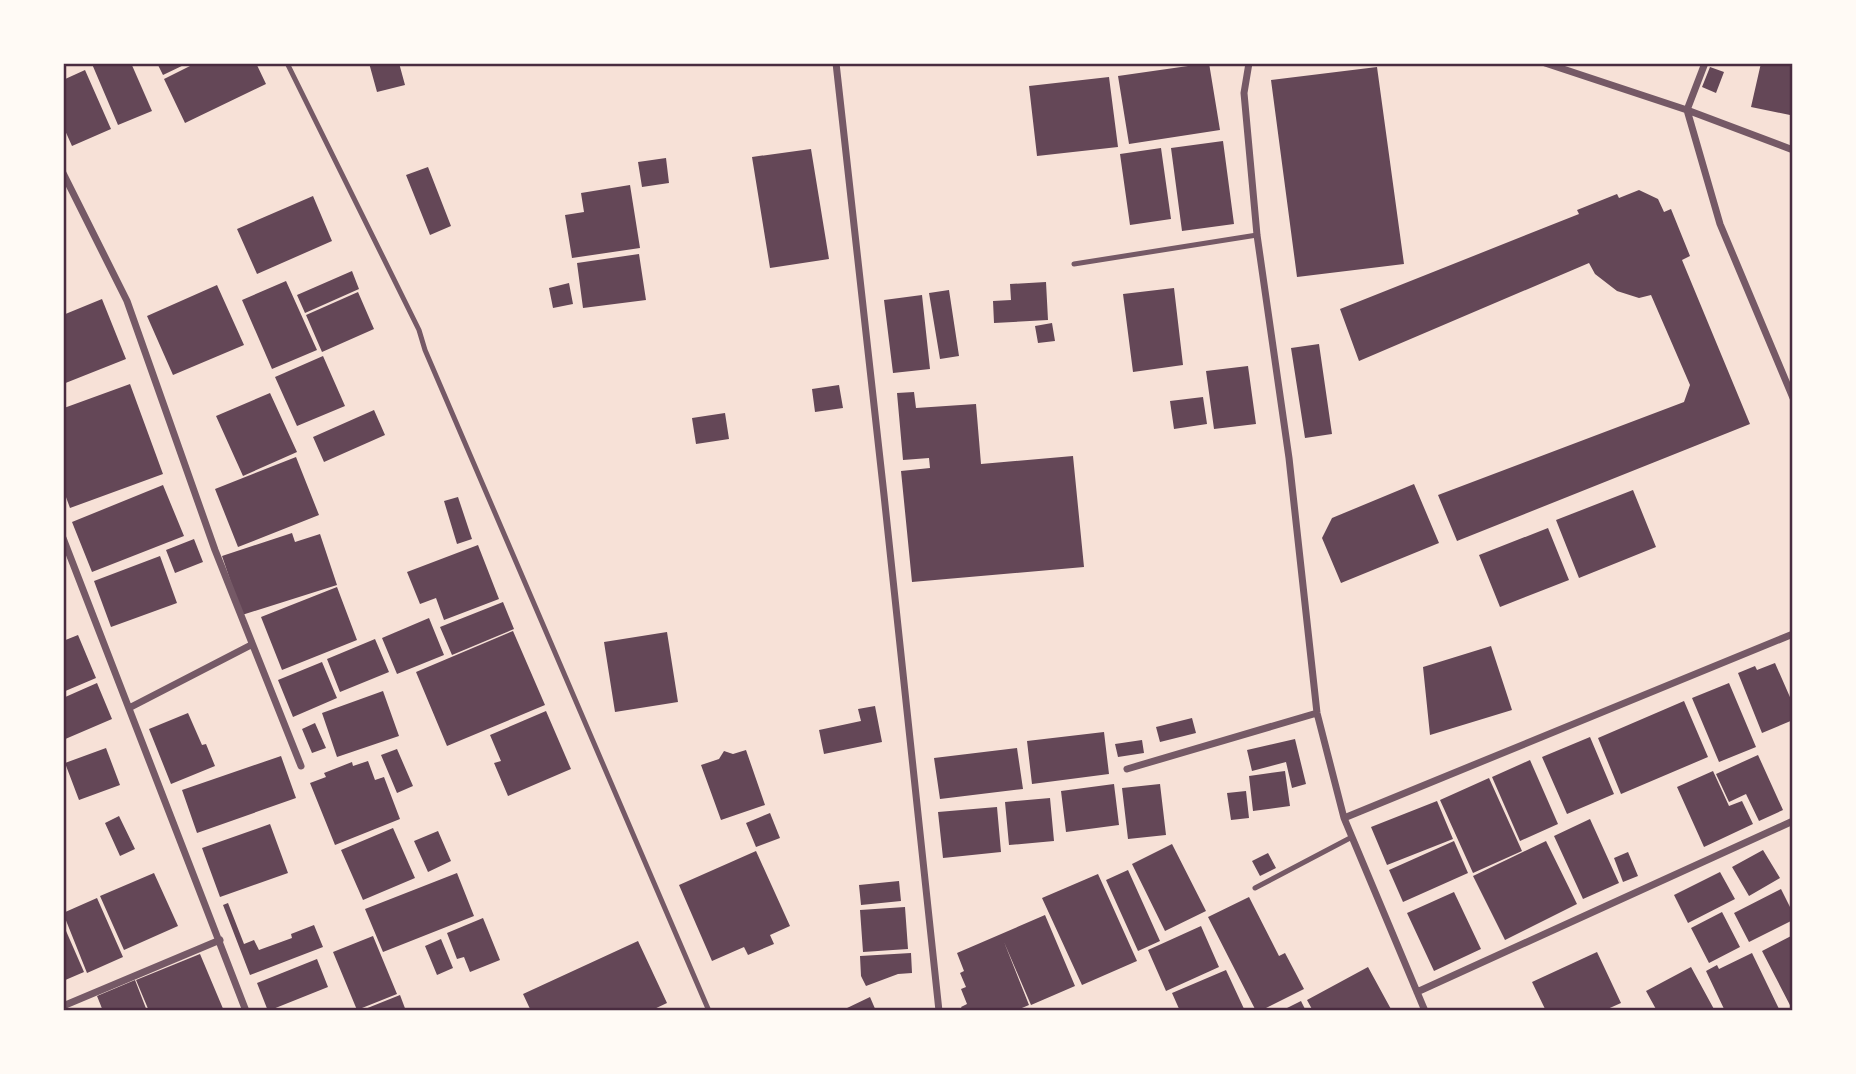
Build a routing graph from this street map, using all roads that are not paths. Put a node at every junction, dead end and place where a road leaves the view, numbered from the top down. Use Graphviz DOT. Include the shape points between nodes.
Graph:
graph roads {
  1 [pos="287,63"];
  2 [pos="836,63"];
  3 [pos="1249,63"];
  4 [pos="1545,63"];
  5 [pos="1705,63"];
  6 [pos="1687,110"];
  7 [pos="1793,150"];
  8 [pos="63,173"];
  9 [pos="1257,235"];
  10 [pos="1074,264"];
  11 [pos="1793,398"];
  12 [pos="63,538"];
  13 [pos="1793,634"];
  14 [pos="251,645"];
  15 [pos="130,708"];
  16 [pos="1317,713"];
  17 [pos="300,766"];
  18 [pos="1127,769"];
  19 [pos="1344,818"];
  20 [pos="1793,821"];
  21 [pos="1352,837"];
  22 [pos="1255,888"];
  23 [pos="219,940"];
  24 [pos="1417,992"];
  25 [pos="63,1006"];
  26 [pos="246,1011"];
  27 [pos="709,1011"];
  28 [pos="939,1011"];
  29 [pos="1425,1011"];
  1 -- 27 [label="lane" via="419,330"];
  2 -- 28 [label="street"];
  3 -- 9 [label="street" via="1244,93"];
  4 -- 6 [label="street"];
  5 -- 6 [label="street"];
  6 -- 7 [label="street"];
  6 -- 11 [label="street" via="1720,224"];
  8 -- 14 [label="street" via="127,301"];
  9 -- 10 [label="lane"];
  9 -- 16 [label="street" via="1289,458"];
  12 -- 15 [label="street"];
  13 -- 19 [label="street"];
  14 -- 15 [label="street"];
  14 -- 17 [label="street"];
  15 -- 23 [label="street"];
  16 -- 18 [label="street"];
  16 -- 19 [label="street"];
  19 -- 21 [label="street"];
  20 -- 24 [label="street"];
  21 -- 22 [label="lane"];
  21 -- 24 [label="street"];
  23 -- 25 [label="street"];
  23 -- 26 [label="street"];
  24 -- 29 [label="street"];
}
